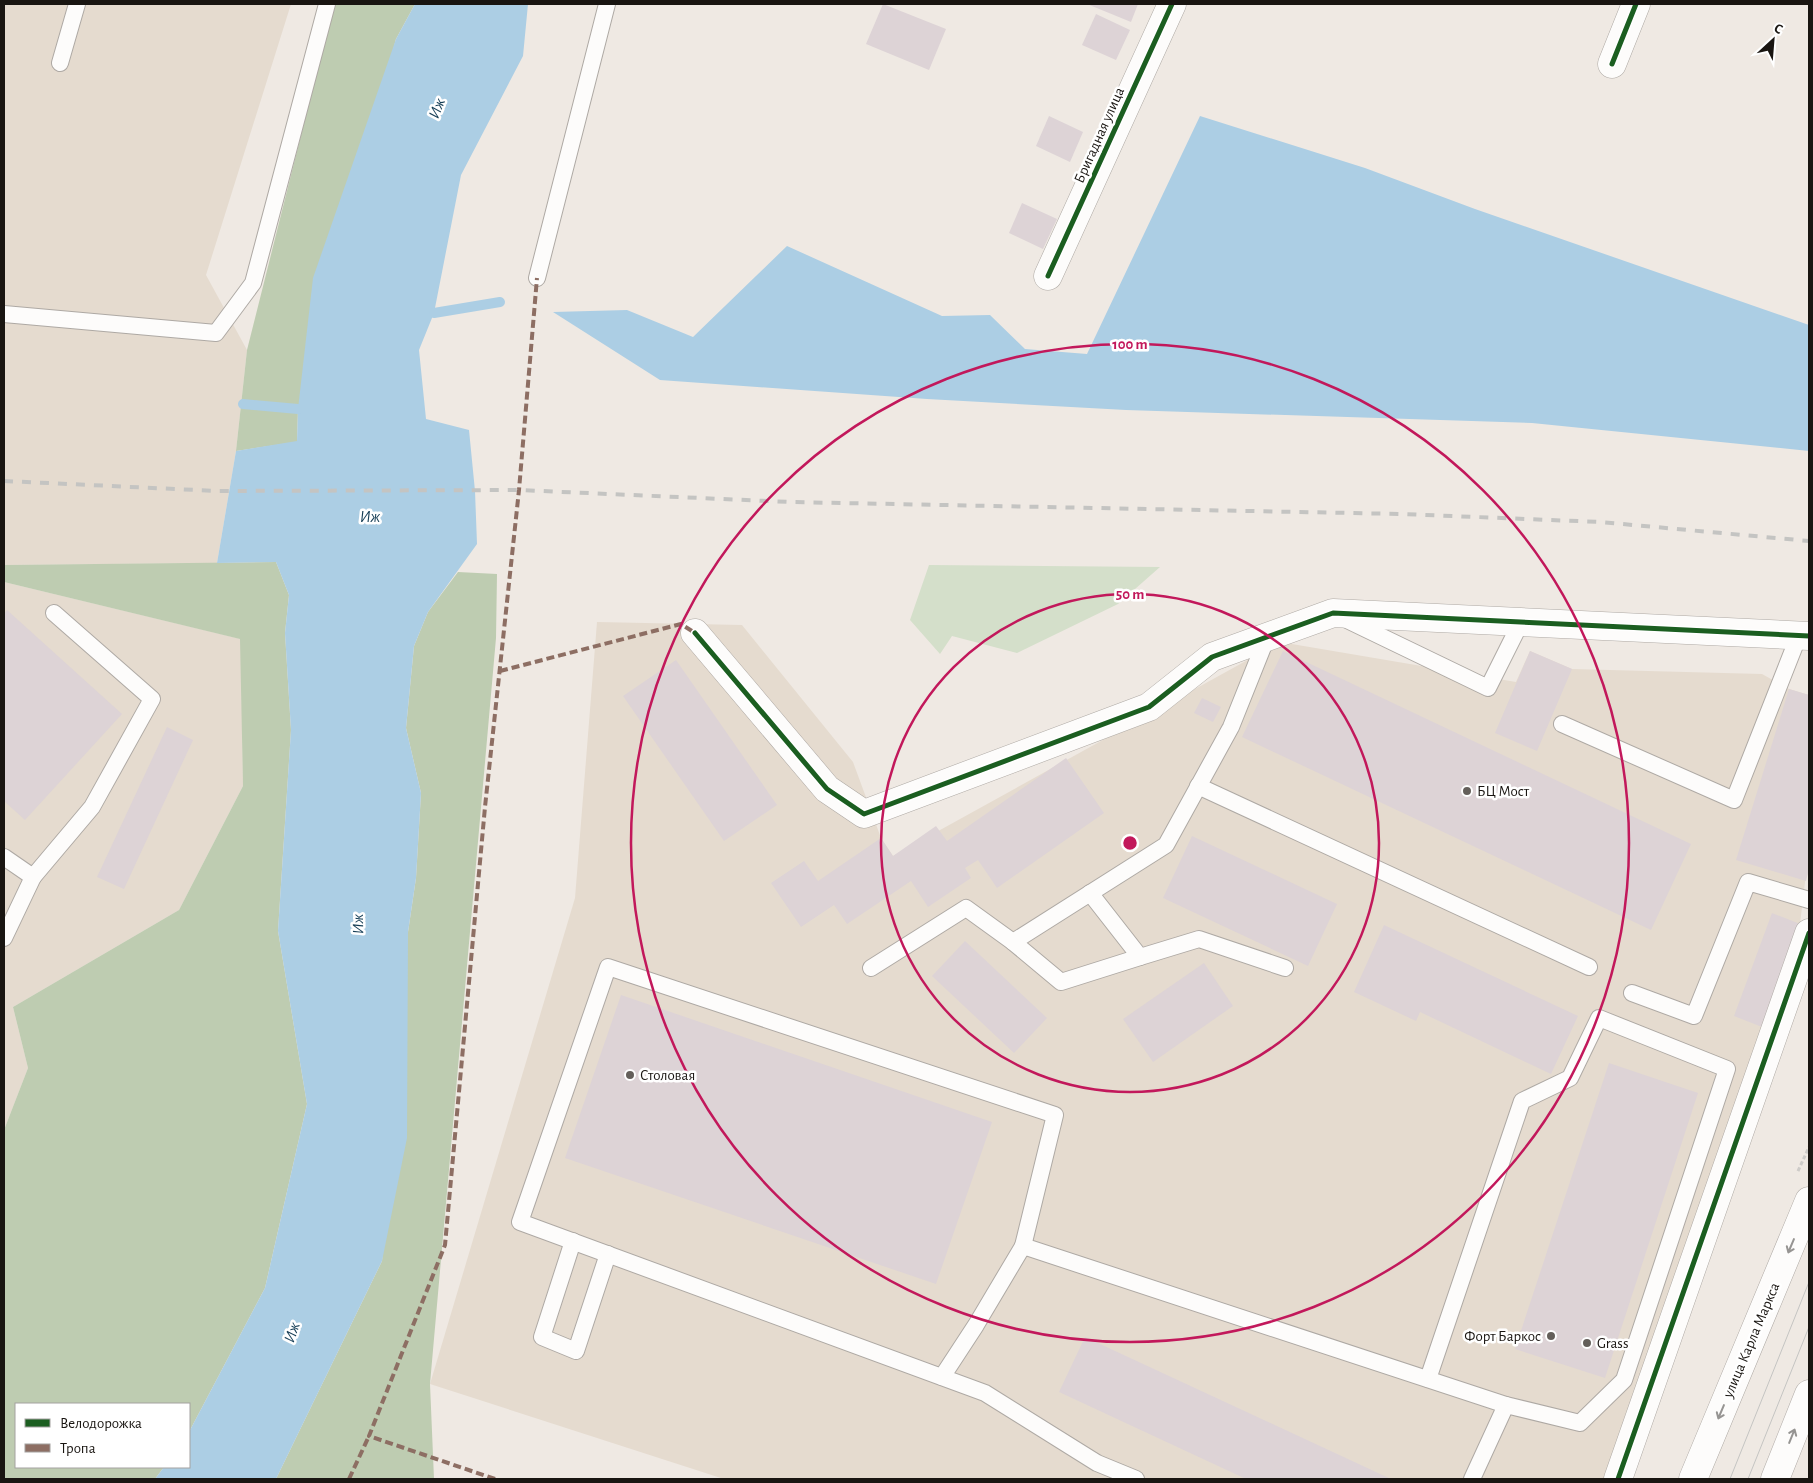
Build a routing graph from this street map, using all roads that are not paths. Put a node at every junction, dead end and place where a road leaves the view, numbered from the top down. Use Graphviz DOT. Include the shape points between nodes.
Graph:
graph roads {
  1 [pos="77,4"];
  2 [pos="327,4"];
  3 [pos="607,4"];
  4 [pos="1172,4"];
  5 [pos="1636,4"];
  6 [pos="60,64"];
  7 [pos="1612,64"];
  8 [pos="1048,276"];
  9 [pos="537,278"];
  10 [pos="4,314"];
  11 [pos="1333,613"];
  12 [pos="54,614"];
  13 [pos="1521,622"];
  14 [pos="695,633"];
  15 [pos="1804,636"];
  16 [pos="1267,637"];
  17 [pos="1562,724"];
  18 [pos="1198,786"];
  19 [pos="4,857"];
  20 [pos="33,877"];
  21 [pos="1090,893"];
  22 [pos="1809,900"];
  23 [pos="1809,933"];
  24 [pos="4,938"];
  25 [pos="1013,942"];
  26 [pos="1140,957"];
  27 [pos="1589,967"];
  28 [pos="871,968"];
  29 [pos="1285,968"];
  30 [pos="1632,993"];
  31 [pos="1809,1201"];
  32 [pos="573,1241"];
  33 [pos="1023,1246"];
  34 [pos="608,1254"];
  35 [pos="942,1377"];
  36 [pos="1428,1379"];
  37 [pos="1809,1394"];
  38 [pos="1506,1405"];
  39 [pos="1136,1479"];
  40 [pos="1472,1479"];
  41 [pos="1618,1479"];
  42 [pos="1693,1479"];
  43 [pos="1774,1479"];
  1 -- 6 [label="lane"];
  2 -- 10 [label="lane" via="253,283 216,333"];
  3 -- 9 [label="lane"];
  4 -- 8 [label="street, Бригадная улица"];
  5 -- 7 [label="street"];
  11 -- 13 [label="street"];
  11 -- 13 [label="lane" via="1488,688"];
  11 -- 16 [label="street"];
  12 -- 20 [label="lane" via="152,699 92,807"];
  13 -- 15 [label="street"];
  14 -- 16 [label="street" via="827,789 864,814 1149,707 1212,657"];
  15 -- 17 [label="lane" via="1734,800"];
  16 -- 18 [label="lane" via="1231,727"];
  18 -- 21 [label="lane" via="1166,844"];
  18 -- 27 [label="lane"];
  19 -- 20 [label="lane"];
  20 -- 24 [label="lane"];
  21 -- 25 [label="lane"];
  21 -- 26 [label="lane"];
  22 -- 30 [label="lane" via="1748,882 1694,1016"];
  23 -- 41 [label="street"];
  25 -- 26 [label="lane" via="1061,982"];
  25 -- 28 [label="lane" via="966,908"];
  26 -- 29 [label="lane" via="1199,939"];
  31 -- 42 [label="street, улица Карла Маркса, one-way"];
  32 -- 33 [label="lane" via="520,1222 608,967 1055,1115"];
  32 -- 34 [label="lane"];
  32 -- 34 [label="lane" via="542,1337 576,1351"];
  33 -- 35 [label="lane"];
  33 -- 36 [label="lane"];
  34 -- 35 [label="lane"];
  35 -- 39 [label="lane" via="985,1393 1098,1463"];
  36 -- 38 [label="lane"];
  36 -- 38 [label="lane" via="1522,1101 1570,1078 1599,1018 1727,1069 1624,1380 1580,1423"];
  43 -- 37 [label="street, one-way"];
  38 -- 40 [label="lane"];
}
